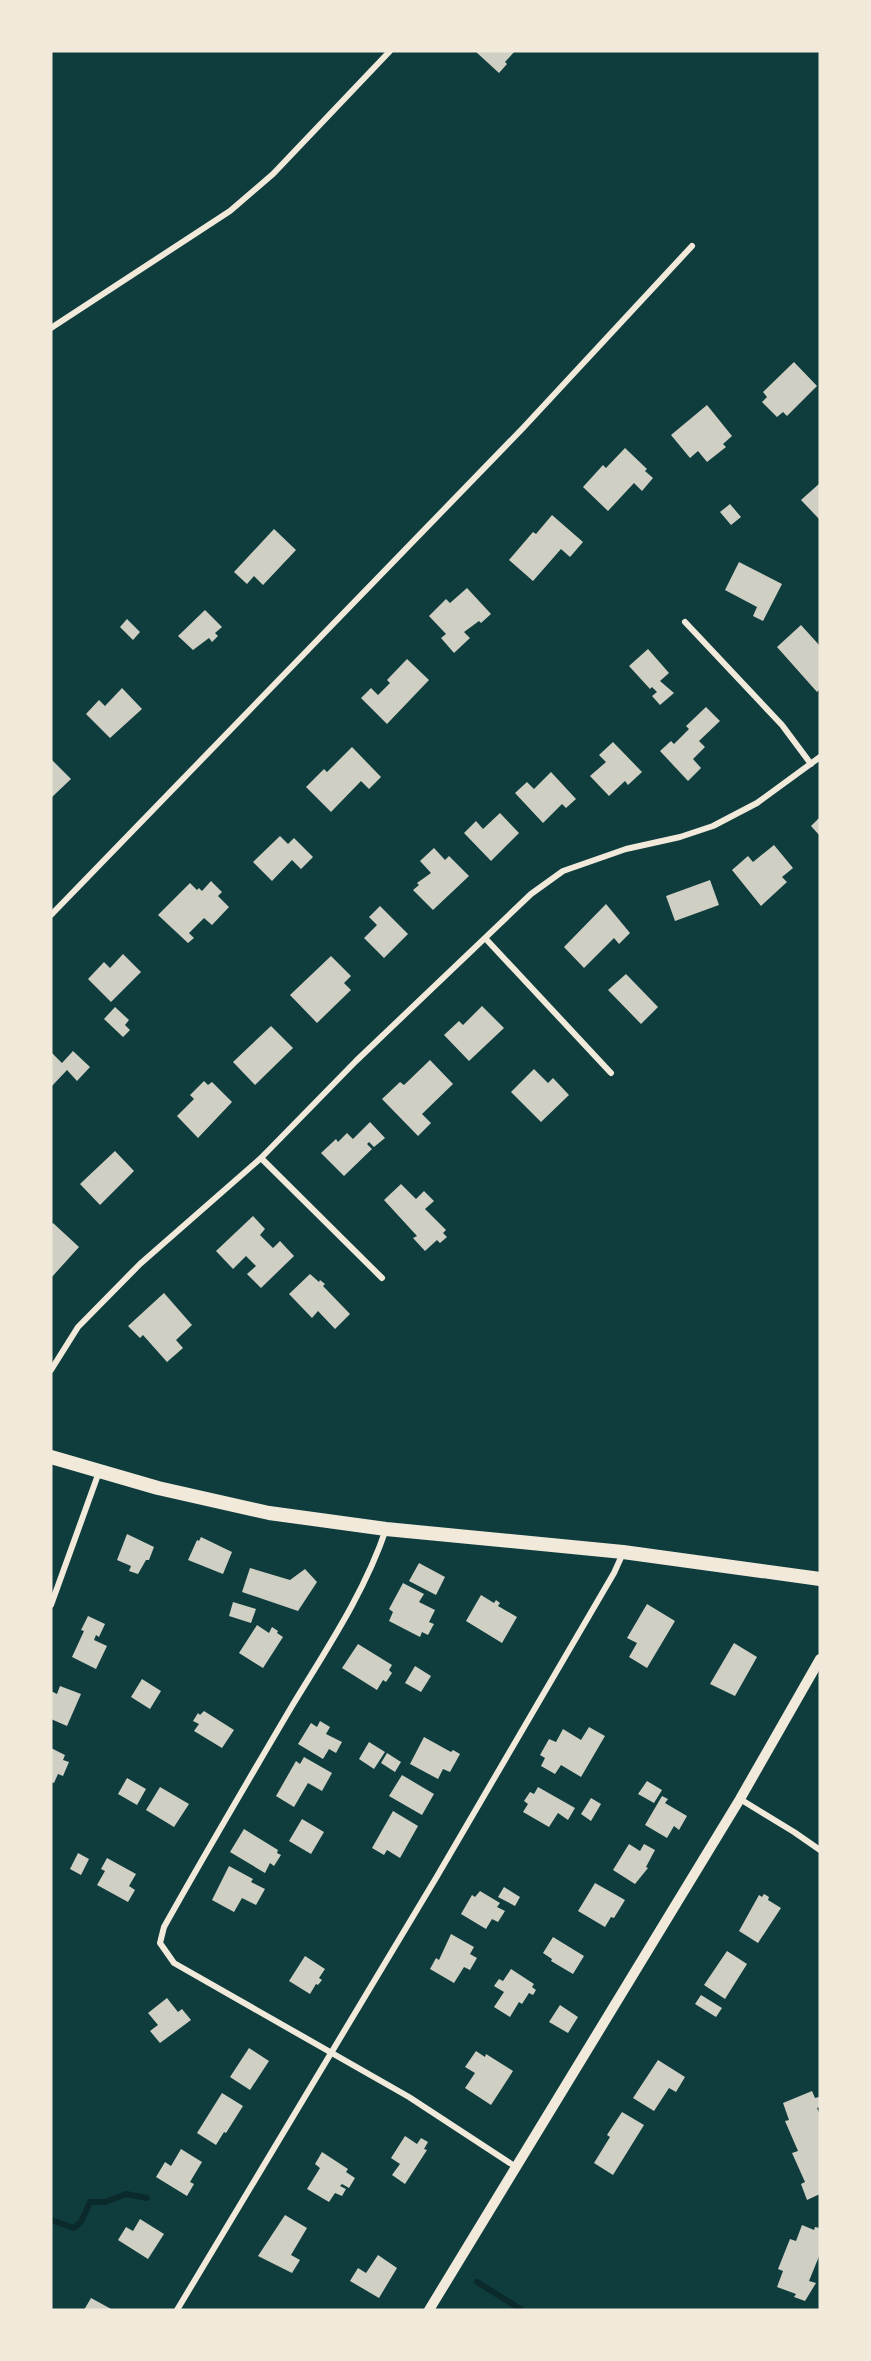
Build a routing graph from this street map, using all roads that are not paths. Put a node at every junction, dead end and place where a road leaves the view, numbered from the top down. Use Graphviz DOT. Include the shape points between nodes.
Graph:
graph roads {
  1 [pos="390,51"];
  2 [pos="692,246"];
  3 [pos="51,328"];
  4 [pos="685,622"];
  5 [pos="820,757"];
  6 [pos="811,764"];
  7 [pos="51,915"];
  8 [pos="485,938"];
  9 [pos="611,1073"];
  10 [pos="261,1158"];
  11 [pos="382,1278"];
  12 [pos="51,1370"];
  13 [pos="51,1457"];
  14 [pos="99,1471"];
  15 [pos="386,1529"];
  16 [pos="623,1552"];
  17 [pos="820,1579"];
  18 [pos="51,1605"];
  19 [pos="820,1659"];
  20 [pos="740,1798"];
  21 [pos="820,1850"];
  22 [pos="329,2052"];
  23 [pos="516,2167"];
  24 [pos="177,2310"];
  25 [pos="429,2310"];
  1 -- 3 [label="street" via="273,174 230,211"];
  2 -- 7 [label="street" via="523,428"];
  4 -- 6 [label="street" via="782,725"];
  5 -- 6 [label="street"];
  6 -- 8 [label="street" via="757,803 713,826 563,871 531,894"];
  8 -- 9 [label="street"];
  8 -- 10 [label="street"];
  10 -- 11 [label="street"];
  10 -- 12 [label="street" via="140,1264 78,1327"];
  13 -- 14 [label="main road"];
  14 -- 15 [label="main road" via="269,1514"];
  14 -- 18 [label="street"];
  15 -- 16 [label="main road"];
  15 -- 22 [label="street" via="379,1551 336,1634 217,1832 162,1932 160,1943 174,1963"];
  16 -- 17 [label="main road"];
  16 -- 22 [label="street" via="436,1878"];
  19 -- 20 [label="street"];
  20 -- 21 [label="street"];
  20 -- 23 [label="street"];
  22 -- 23 [label="street" via="409,2097"];
  22 -- 24 [label="street"];
  23 -- 25 [label="street"];
}
